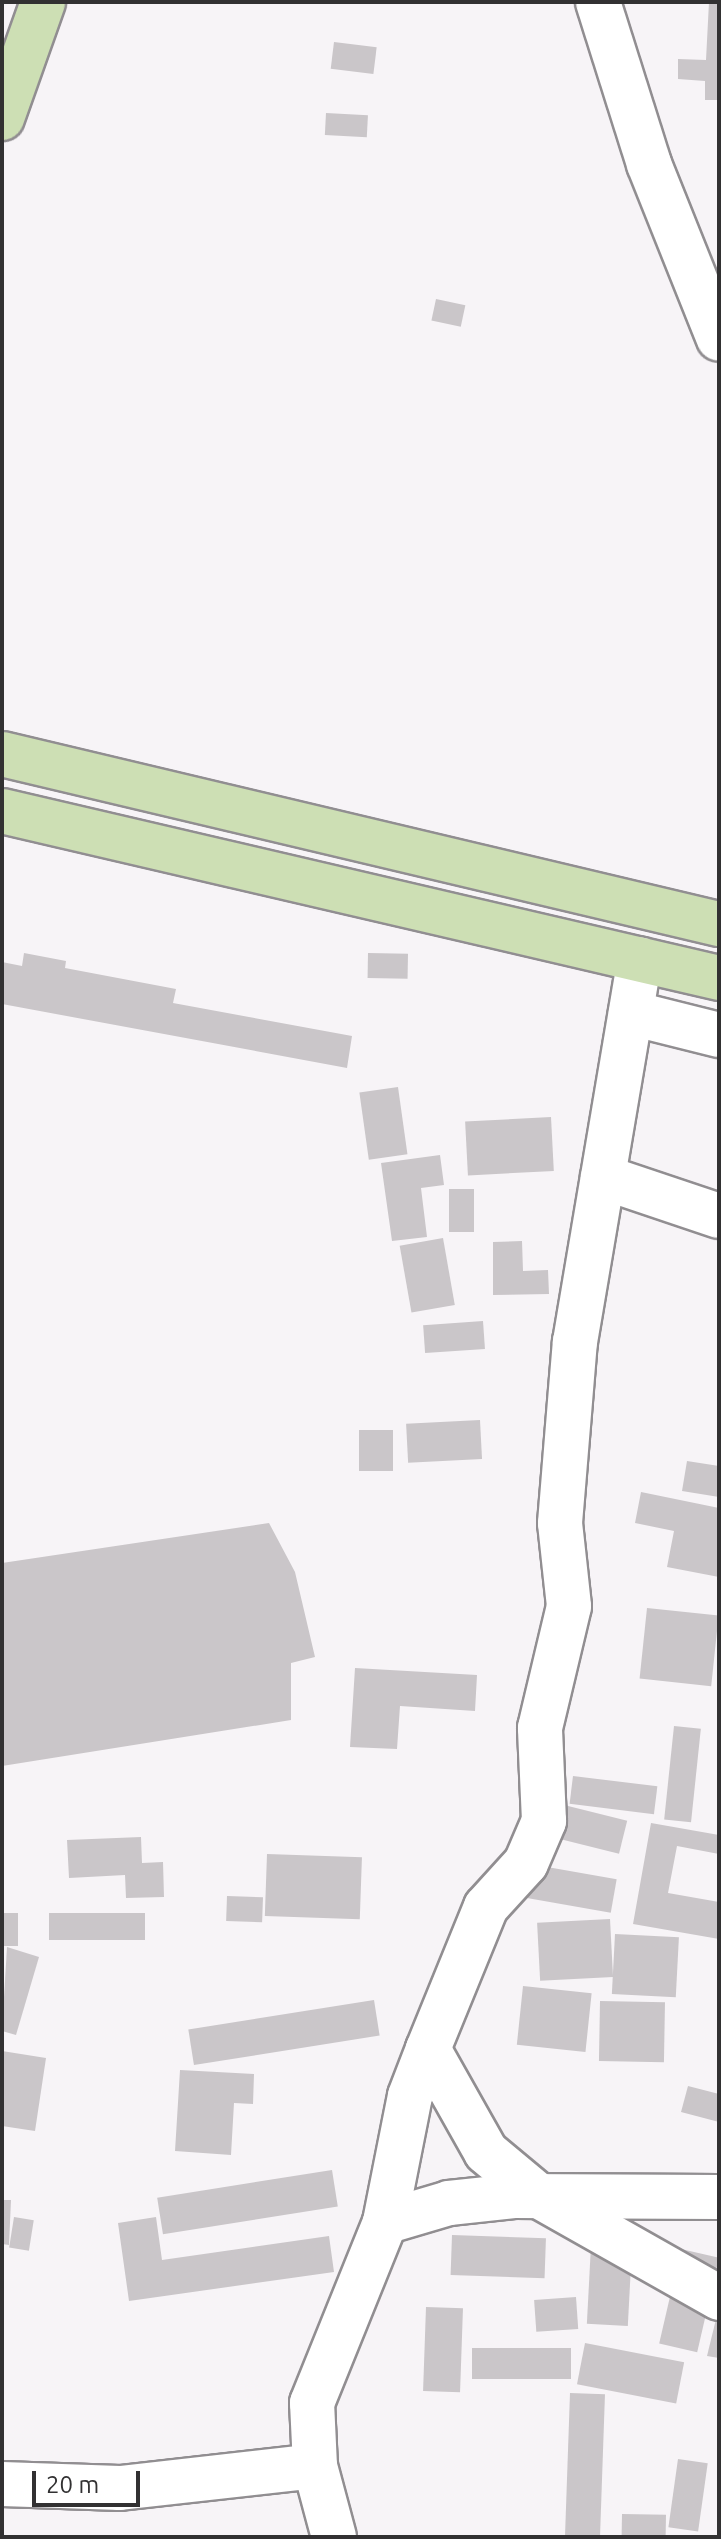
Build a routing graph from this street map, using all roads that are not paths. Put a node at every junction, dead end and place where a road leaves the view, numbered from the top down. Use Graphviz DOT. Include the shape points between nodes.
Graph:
graph roads {
  1 [pos="43,2"];
  2 [pos="598,2"];
  3 [pos="2,118"];
  4 [pos="719,339"];
  5 [pos="2,754"];
  6 [pos="2,811"];
  7 [pos="719,924"];
  8 [pos="640,959"];
  9 [pos="719,978"];
  10 [pos="631,1013"];
  11 [pos="719,1035"];
  12 [pos="603,1177"];
  13 [pos="719,1216"];
  14 [pos="428,2049"];
  15 [pos="539,2196"];
  16 [pos="719,2197"];
  17 [pos="385,2222"];
  18 [pos="719,2298"];
  19 [pos="315,2466"];
  20 [pos="2,2484"];
  21 [pos="334,2537"];
  1 -- 3 [label="main road"];
  2 -- 4 [label="street" via="649,164"];
  5 -- 7 [label="main road"];
  6 -- 8 [label="main road"];
  8 -- 9 [label="main road"];
  8 -- 10 [label="street"];
  10 -- 11 [label="street"];
  10 -- 12 [label="street"];
  12 -- 13 [label="street"];
  12 -- 14 [label="street" via="574,1357 560,1523 569,1606 540,1728 544,1821 526,1863 486,1907"];
  14 -- 15 [label="street" via="486,2152"];
  14 -- 17 [label="street" via="410,2096"];
  15 -- 16 [label="street"];
  15 -- 17 [label="street" via="449,2203"];
  15 -- 18 [label="street"];
  17 -- 19 [label="street" via="312,2403"];
  19 -- 20 [label="street" via="120,2488"];
  19 -- 21 [label="street"];
}
